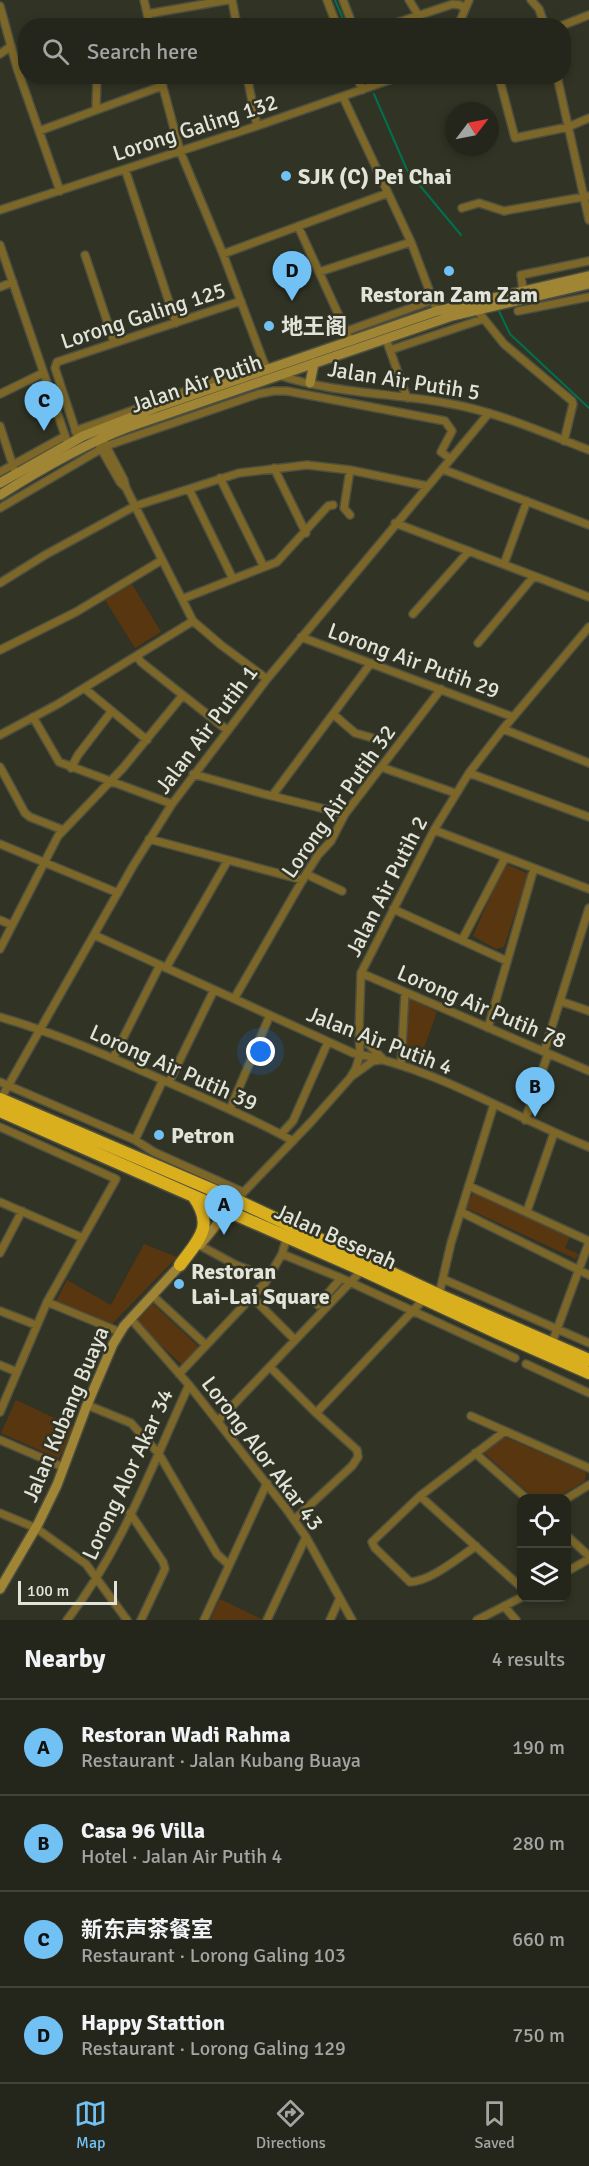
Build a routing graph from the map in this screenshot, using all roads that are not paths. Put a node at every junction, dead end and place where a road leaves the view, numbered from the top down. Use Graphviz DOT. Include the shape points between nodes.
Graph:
graph roads {
  1 [pos="144,0"];
  2 [pos="230,0"];
  3 [pos="327,0"];
  4 [pos="343,0"];
  5 [pos="410,0"];
  6 [pos="469,0"];
  7 [pos="531,0"];
  8 [pos="0,6"];
  9 [pos="465,9"];
  10 [pos="147,14"];
  11 [pos="419,15"];
  12 [pos="589,15"];
  13 [pos="148,18"];
  14 [pos="235,18"];
  15 [pos="334,18"];
  16 [pos="350,18"];
  17 [pos="410,18"];
  18 [pos="421,18"];
  19 [pos="461,18"];
  20 [pos="542,18"];
  21 [pos="571,22"];
  22 [pos="11,46"];
  23 [pos="0,54"];
  24 [pos="17,68"];
  25 [pos="18,71"];
  26 [pos="23,84"];
  27 [pos="97,84"];
  28 [pos="249,84"];
  29 [pos="360,84"];
  30 [pos="377,84"];
  31 [pos="501,84"];
  32 [pos="559,84"];
  33 [pos="162,86"];
  34 [pos="362,90"];
  35 [pos="343,98"];
  36 [pos="96,109"];
  37 [pos="589,118"];
  38 [pos="257,126"];
  39 [pos="568,127"];
  40 [pos="39,131"];
  41 [pos="180,151"];
  42 [pos="125,169"];
  43 [pos="60,191"];
  44 [pos="388,193"];
  45 [pos="587,197"];
  46 [pos="462,208"];
  47 [pos="0,210"];
  48 [pos="589,220"];
  49 [pos="298,226"];
  50 [pos="411,242"];
  51 [pos="0,245"];
  52 [pos="223,254"];
  53 [pos="85,255"];
  54 [pos="589,261"];
  55 [pos="320,272"];
  56 [pos="589,276"];
  57 [pos="13,282"];
  58 [pos="589,284"];
  59 [pos="0,287"];
  60 [pos="523,290"];
  61 [pos="589,297"];
  62 [pos="434,300"];
  63 [pos="241,302"];
  64 [pos="476,309"];
  65 [pos="518,310"];
  66 [pos="437,311"];
  67 [pos="483,319"];
  68 [pos="176,323"];
  69 [pos="347,331"];
  70 [pos="386,339"];
  71 [pos="114,342"];
  72 [pos="351,342"];
  73 [pos="390,350"];
  74 [pos="314,363"];
  75 [pos="266,366"];
  76 [pos="43,373"];
  77 [pos="278,375"];
  78 [pos="310,383"];
  79 [pos="366,393"];
  80 [pos="0,394"];
  81 [pos="407,398"];
  82 [pos="365,406"];
  83 [pos="200,407"];
  84 [pos="489,412"];
  85 [pos="0,426"];
  86 [pos="77,434"];
  87 [pos="99,439"];
  88 [pos="67,440"];
  89 [pos="564,441"];
  90 [pos="589,450"];
  91 [pos="451,459"];
  92 [pos="274,468"];
  93 [pos="442,469"];
  94 [pos="14,470"];
  95 [pos="350,470"];
  96 [pos="0,472"];
  97 [pos="220,478"];
  98 [pos="0,483"];
  99 [pos="427,486"];
  100 [pos="9,489"];
  101 [pos="189,489"];
  102 [pos="0,495"];
  103 [pos="15,500"];
  104 [pos="527,501"];
  105 [pos="333,505"];
  106 [pos="135,506"];
  107 [pos="0,508"];
  108 [pos="350,515"];
  109 [pos="395,523"];
  110 [pos="589,525"];
  111 [pos="306,533"];
  112 [pos="468,551"];
  113 [pos="162,560"];
  114 [pos="504,564"];
  115 [pos="264,567"];
  116 [pos="534,576"];
  117 [pos="233,579"];
  118 [pos="0,583"];
  119 [pos="589,597"];
  120 [pos="182,599"];
  121 [pos="413,614"];
  122 [pos="193,621"];
  123 [pos="588,630"];
  124 [pos="301,638"];
  125 [pos="478,643"];
  126 [pos="0,650"];
  127 [pos="137,656"];
  128 [pos="371,663"];
  129 [pos="267,679"];
  130 [pos="84,688"];
  131 [pos="441,690"];
  132 [pos="183,695"];
  133 [pos="111,712"];
  134 [pos="333,714"];
  135 [pos="33,717"];
  136 [pos="513,717"];
  137 [pos="503,729"];
  138 [pos="227,730"];
  139 [pos="0,735"];
  140 [pos="147,740"];
  141 [pos="380,740"];
  142 [pos="589,763"];
  143 [pos="0,767"];
  144 [pos="381,767"];
  145 [pos="71,768"];
  146 [pos="469,773"];
  147 [pos="194,774"];
  148 [pos="110,782"];
  149 [pos="455,793"];
  150 [pos="272,796"];
  151 [pos="172,804"];
  152 [pos="345,814"];
  153 [pos="589,817"];
  154 [pos="63,830"];
  155 [pos="434,831"];
  156 [pos="150,839"];
  157 [pos="0,844"];
  158 [pos="505,858"];
  159 [pos="228,860"];
  160 [pos="44,863"];
  161 [pos="534,868"];
  162 [pos="304,877"];
  163 [pos="589,889"];
  164 [pos="342,891"];
  165 [pos="118,892"];
  166 [pos="589,908"];
  167 [pos="393,909"];
  168 [pos="0,920"];
  169 [pos="12,925"];
  170 [pos="94,935"];
  171 [pos="462,940"];
  172 [pos="0,949"];
  173 [pos="507,961"];
  174 [pos="163,966"];
  175 [pos="361,973"];
  176 [pos="214,990"];
  177 [pos="405,992"];
  178 [pos="234,999"];
  179 [pos="560,1001"];
  180 [pos="589,1011"];
  181 [pos="270,1015"];
  182 [pos="0,1017"];
  183 [pos="488,1028"];
  184 [pos="40,1029"];
  185 [pos="359,1031"];
  186 [pos="328,1042"];
  187 [pos="546,1053"];
  188 [pos="360,1054"];
  189 [pos="113,1058"];
  190 [pos="384,1059"];
  191 [pos="401,1065"];
  192 [pos="589,1071"];
  193 [pos="350,1078"];
  194 [pos="166,1081"];
  195 [pos="0,1082"];
  196 [pos="9,1085"];
  197 [pos="0,1103"];
  198 [pos="494,1104"];
  199 [pos="230,1109"];
  200 [pos="525,1120"];
  201 [pos="0,1127"];
  202 [pos="554,1133"];
  203 [pos="281,1134"];
  204 [pos="135,1140"];
  205 [pos="293,1141"];
  206 [pos="589,1147"];
  207 [pos="469,1186"];
  208 [pos="240,1196"];
  209 [pos="194,1197"];
  210 [pos="0,1202"];
  211 [pos="22,1211"];
  212 [pos="227,1211"];
  213 [pos="527,1211"];
  214 [pos="461,1212"];
  215 [pos="287,1237"];
  216 [pos="83,1238"];
  217 [pos="589,1241"];
  218 [pos="199,1245"];
  219 [pos="0,1253"];
  220 [pos="282,1254"];
  221 [pos="180,1265"];
  222 [pos="362,1270"];
  223 [pos="579,1270"];
  224 [pos="589,1275"];
  225 [pos="269,1277"];
  226 [pos="341,1278"];
  227 [pos="442,1279"];
  228 [pos="350,1282"];
  229 [pos="439,1295"];
  230 [pos="153,1296"];
  231 [pos="252,1297"];
  232 [pos="424,1299"];
  233 [pos="47,1302"];
  234 [pos="318,1305"];
  235 [pos="0,1311"];
  236 [pos="413,1311"];
  237 [pos="131,1319"];
  238 [pos="36,1325"];
  239 [pos="556,1329"];
  240 [pos="120,1332"];
  241 [pos="498,1334"];
  242 [pos="295,1340"];
  243 [pos="552,1343"];
  244 [pos="589,1343"];
  245 [pos="206,1345"];
  246 [pos="489,1346"];
  247 [pos="515,1358"];
  248 [pos="589,1360"];
  249 [pos="526,1364"];
  250 [pos="0,1365"];
  251 [pos="270,1367"];
  252 [pos="17,1372"];
  253 [pos="589,1372"];
  254 [pos="180,1374"];
  255 [pos="189,1385"];
  256 [pos="589,1393"];
  257 [pos="87,1405"];
  258 [pos="0,1413"];
  259 [pos="316,1413"];
  260 [pos="471,1416"];
  261 [pos="218,1421"];
  262 [pos="505,1431"];
  263 [pos="0,1440"];
  264 [pos="475,1453"];
  265 [pos="159,1454"];
  266 [pos="63,1467"];
  267 [pos="589,1468"];
  268 [pos="267,1483"];
  269 [pos="589,1485"];
  270 [pos="521,1494"];
  271 [pos="420,1496"];
  272 [pos="571,1496"];
  273 [pos="0,1513"];
  274 [pos="130,1513"];
  275 [pos="294,1520"];
  276 [pos="36,1528"];
  277 [pos="306,1537"];
  278 [pos="571,1539"];
  279 [pos="476,1546"];
  280 [pos="589,1557"];
  281 [pos="229,1565"];
  282 [pos="571,1569"];
  283 [pos="98,1578"];
  284 [pos="517,1583"];
  285 [pos="0,1588"];
  286 [pos="340,1598"];
  287 [pos="517,1600"];
  288 [pos="504,1606"];
  289 [pos="69,1619"];
  290 [pos="127,1620"];
  291 [pos="141,1620"];
  292 [pos="204,1620"];
  293 [pos="267,1620"];
  294 [pos="330,1620"];
  295 [pos="352,1620"];
  296 [pos="477,1620"];
  297 [pos="516,1620"];
  1 -- 10 [label="street"];
  2 -- 10 [label="street"];
  2 -- 14 [label="street"];
  3 -- 15 [label="street"];
  4 -- 16 [label="street"];
  5 -- 11 [label="street"];
  6 -- 9 [label="street"];
  7 -- 20 [label="street"];
  8 -- 22 [label="street"];
  9 -- 11 [label="street" via="453,4"];
  9 -- 19 [label="street"];
  10 -- 13 [label="street"];
  11 -- 17 [label="street"];
  11 -- 18 [label="street"];
  12 -- 21 [label="street"];
  22 -- 23 [label="street"];
  22 -- 24 [label="street"];
  24 -- 25 [label="street"];
  26 -- 40 [label="street"];
  27 -- 36 [label="street"];
  28 -- 38 [label="street"];
  29 -- 34 [label="street"];
  30 -- 34 [label="street, Lorong Galing 132"];
  31 -- 39 [label="street" via="515,138"];
  32 -- 39 [label="street"];
  33 -- 36 [label="street"];
  33 -- 41 [label="street"];
  34 -- 35 [label="street, Lorong Galing 132"];
  35 -- 38 [label="street, Lorong Galing 132"];
  35 -- 44 [label="street"];
  36 -- 40 [label="street"];
  37 -- 39 [label="street"];
  38 -- 41 [label="street, Lorong Galing 132"];
  39 -- 45 [label="street"];
  40 -- 43 [label="street"];
  41 -- 42 [label="street, Lorong Galing 132"];
  41 -- 52 [label="street"];
  42 -- 43 [label="street, Lorong Galing 132"];
  42 -- 68 [label="street"];
  43 -- 47 [label="street, Lorong Galing 132"];
  44 -- 49 [label="street"];
  44 -- 50 [label="street"];
  45 -- 46 [label="street" via="504,211 479,203"];
  45 -- 48 [label="street"];
  49 -- 52 [label="street"];
  49 -- 55 [label="street"];
  50 -- 55 [label="street"];
  50 -- 62 [label="street"];
  51 -- 57 [label="street"];
  52 -- 63 [label="street"];
  53 -- 71 [label="street"];
  54 -- 60 [label="street" via="521,275"];
  55 -- 69 [label="street"];
  56 -- 60 [label="street, Jalan Air Putih"];
  57 -- 59 [label="street"];
  57 -- 76 [label="street"];
  58 -- 64 [label="street, Jalan Air Putih"];
  60 -- 66 [label="street, Jalan Air Putih"];
  61 -- 65 [label="street"];
  62 -- 66 [label="street"];
  62 -- 69 [label="street"];
  63 -- 68 [label="street, Lorong Galing 125"];
  63 -- 75 [label="street"];
  64 -- 67 [label="street"];
  64 -- 70 [label="street, Jalan Air Putih"];
  66 -- 72 [label="street, Jalan Air Putih"];
  67 -- 73 [label="street"];
  67 -- 89 [label="street" via="504,344 572,401"];
  68 -- 71 [label="street, Lorong Galing 125"];
  69 -- 72 [label="street"];
  70 -- 73 [label="street"];
  70 -- 74 [label="street, Jalan Air Putih"];
  71 -- 86 [label="street, Lorong Galing 125" via="56,363"];
  72 -- 75 [label="street, Jalan Air Putih"];
  73 -- 81 [label="street"];
  74 -- 77 [label="street, Jalan Air Putih"];
  74 -- 78 [label="street"];
  75 -- 77 [label="street"];
  75 -- 86 [label="street"];
  75 -- 87 [label="street, Jalan Air Putih"];
  76 -- 80 [label="street"];
  76 -- 88 [label="street"];
  77 -- 78 [label="street, Jalan Air Putih 5"];
  77 -- 83 [label="street, Jalan Air Putih"];
  78 -- 79 [label="street, Jalan Air Putih 5"];
  79 -- 81 [label="street, Jalan Air Putih 5"];
  79 -- 82 [label="street"];
  81 -- 84 [label="street, Jalan Air Putih 5"];
  82 -- 83 [label="street" via="280,391"];
  82 -- 91 [label="street" via="445,421 452,431 441,452"];
  83 -- 87 [label="street, Jalan Air Putih"];
  84 -- 89 [label="street, Jalan Air Putih 5"];
  84 -- 91 [label="street, Jalan Air Putih 1"];
  85 -- 94 [label="street"];
  86 -- 87 [label="street, Jalan Air Putih"];
  86 -- 88 [label="street, Jalan Air Putih"];
  87 -- 100 [label="street, Jalan Air Putih"];
  87 -- 103 [label="street"];
  87 -- 106 [label="street"];
  88 -- 94 [label="street, Jalan Air Putih"];
  89 -- 90 [label="street, Jalan Air Putih 5"];
  91 -- 93 [label="street, Jalan Air Putih 1"];
  92 -- 95 [label="street" via="307,465"];
  92 -- 97 [label="street"];
  92 -- 111 [label="street"];
  93 -- 99 [label="street, Jalan Air Putih 1"];
  93 -- 104 [label="street"];
  94 -- 96 [label="street"];
  94 -- 98 [label="street, Jalan Air Putih"];
  95 -- 99 [label="street"];
  95 -- 108 [label="street" via="344,508"];
  97 -- 101 [label="street"];
  97 -- 115 [label="street"];
  99 -- 109 [label="street, Jalan Air Putih 1"];
  100 -- 102 [label="street, Jalan Air Putih"];
  100 -- 103 [label="street"];
  101 -- 106 [label="street"];
  101 -- 117 [label="street"];
  103 -- 107 [label="street"];
  104 -- 110 [label="street"];
  104 -- 114 [label="street"];
  105 -- 111 [label="street"];
  106 -- 113 [label="street"];
  106 -- 118 [label="street"];
  109 -- 112 [label="street"];
  109 -- 124 [label="street, Jalan Air Putih 1"];
  111 -- 115 [label="street" via="277,562"];
  112 -- 114 [label="street"];
  112 -- 121 [label="street"];
  113 -- 120 [label="street"];
  113 -- 126 [label="street" via="76,612"];
  114 -- 116 [label="street"];
  115 -- 117 [label="street"];
  116 -- 119 [label="street"];
  116 -- 125 [label="street"];
  117 -- 120 [label="street"];
  120 -- 122 [label="street"];
  122 -- 127 [label="street"];
  122 -- 129 [label="street"];
  123 -- 136 [label="street, Jalan Air Putih 2"];
  124 -- 128 [label="street, Lorong Air Putih 29"];
  124 -- 129 [label="street, Jalan Air Putih 1"];
  127 -- 130 [label="street"];
  127 -- 132 [label="street"];
  128 -- 131 [label="street, Lorong Air Putih 29"];
  128 -- 134 [label="street"];
  129 -- 138 [label="street, Jalan Air Putih 1"];
  130 -- 133 [label="street"];
  130 -- 135 [label="street"];
  131 -- 136 [label="street, Lorong Air Putih 29"];
  131 -- 144 [label="street, Lorong Air Putih 32"];
  132 -- 138 [label="street"];
  132 -- 140 [label="street"];
  133 -- 140 [label="street"];
  133 -- 145 [label="street"];
  134 -- 141 [label="street" via="355,733"];
  134 -- 150 [label="street"];
  135 -- 139 [label="street"];
  135 -- 145 [label="street" via="59,762"];
  136 -- 137 [label="street, Jalan Air Putih 2"];
  137 -- 142 [label="street"];
  137 -- 146 [label="street, Jalan Air Putih 2"];
  138 -- 147 [label="street, Jalan Air Putih 1"];
  140 -- 148 [label="street"];
  143 -- 154 [label="street" via="25,813"];
  144 -- 149 [label="street"];
  144 -- 152 [label="street, Lorong Air Putih 32"];
  145 -- 148 [label="street"];
  146 -- 149 [label="street, Jalan Air Putih 2"];
  146 -- 153 [label="street"];
  147 -- 150 [label="street"];
  147 -- 151 [label="street, Jalan Air Putih 1"];
  148 -- 151 [label="street"];
  148 -- 154 [label="street"];
  149 -- 155 [label="street, Jalan Air Putih 2"];
  150 -- 152 [label="street"];
  151 -- 156 [label="street, Jalan Air Putih 1"];
  152 -- 162 [label="street, Lorong Air Putih 32" via="332,841"];
  154 -- 160 [label="street"];
  155 -- 158 [label="street"];
  155 -- 167 [label="street, Jalan Air Putih 2"];
  156 -- 159 [label="street"];
  156 -- 165 [label="street, Jalan Air Putih 1"];
  157 -- 160 [label="street"];
  158 -- 161 [label="street"];
  158 -- 171 [label="street"];
  159 -- 162 [label="street"];
  159 -- 174 [label="street"];
  160 -- 165 [label="street"];
  160 -- 169 [label="street"];
  161 -- 163 [label="street"];
  161 -- 173 [label="street"];
  162 -- 164 [label="street"];
  162 -- 178 [label="street, Lorong Air Putih 32"];
  165 -- 170 [label="street, Jalan Air Putih 1"];
  166 -- 179 [label="street"];
  167 -- 171 [label="street"];
  167 -- 175 [label="street, Jalan Air Putih 2"];
  168 -- 169 [label="street"];
  169 -- 172 [label="street"];
  170 -- 174 [label="street, Jalan Air Putih 4"];
  170 -- 184 [label="street, Jalan Air Putih 1"];
  171 -- 173 [label="street"];
  173 -- 183 [label="street"];
  174 -- 176 [label="street, Jalan Air Putih 4"];
  174 -- 189 [label="street"];
  175 -- 177 [label="street, Lorong Air Putih 78"];
  175 -- 185 [label="street, Jalan Air Putih 2"];
  176 -- 178 [label="street, Jalan Air Putih 4"];
  176 -- 194 [label="street"];
  177 -- 183 [label="street, Lorong Air Putih 78"];
  177 -- 191 [label="street"];
  178 -- 181 [label="street, Jalan Air Putih 4"];
  179 -- 180 [label="street"];
  179 -- 187 [label="street"];
  181 -- 186 [label="street, Jalan Air Putih 4"];
  181 -- 199 [label="street"];
  182 -- 184 [label="street, Lorong Air Putih 39"];
  183 -- 187 [label="street, Lorong Air Putih 78"];
  184 -- 189 [label="street, Lorong Air Putih 39"];
  184 -- 196 [label="street, Jalan Air Putih 1"];
  185 -- 188 [label="street, Jalan Air Putih 2"];
  185 -- 190 [label="street"];
  186 -- 188 [label="street, Jalan Air Putih 4"];
  186 -- 203 [label="street" via="293,1120"];
  187 -- 192 [label="street, Lorong Air Putih 78"];
  187 -- 200 [label="street"];
  188 -- 190 [label="street, Jalan Air Putih 4"];
  188 -- 193 [label="street, Jalan Air Putih 2"];
  189 -- 194 [label="street, Lorong Air Putih 39"];
  190 -- 191 [label="street, Jalan Air Putih 4"];
  190 -- 193 [label="street" via="373,1061"];
  191 -- 198 [label="street, Jalan Air Putih 4"];
  193 -- 205 [label="street, Jalan Air Putih 2"];
  194 -- 199 [label="street, Lorong Air Putih 39"];
  194 -- 204 [label="street"];
  195 -- 196 [label="street"];
  196 -- 197 [label="street, Jalan Air Putih 1"];
  196 -- 204 [label="street"];
  197 -- 208 [label="highway, Jalan Beserah"];
  197 -- 209 [label="highway, Jalan Beserah"];
  198 -- 200 [label="street, Jalan Air Putih 4"];
  198 -- 207 [label="street"];
  199 -- 203 [label="street, Lorong Air Putih 39"];
  200 -- 202 [label="street, Jalan Air Putih 4"];
  201 -- 216 [label="street" via="116,1179"];
  202 -- 206 [label="street, Jalan Air Putih 4"];
  202 -- 213 [label="street"];
  203 -- 205 [label="street, Lorong Air Putih 39"];
  204 -- 208 [label="street"];
  205 -- 208 [label="street, Jalan Air Putih 2"];
  207 -- 213 [label="street"];
  207 -- 214 [label="street"];
  208 -- 212 [label="street, Jalan Kubang Buaya"];
  208 -- 229 [label="highway, Jalan Beserah"];
  209 -- 212 [label="highway, Jalan Beserah"];
  209 -- 221 [label="highway" via="204,1215 204,1229"];
  210 -- 211 [label="street"];
  211 -- 216 [label="street"];
  211 -- 219 [label="street"];
  212 -- 215 [label="highway, Jalan Beserah"];
  212 -- 218 [label="street, Jalan Kubang Buaya"];
  213 -- 217 [label="street"];
  214 -- 223 [label="street"];
  214 -- 227 [label="street"];
  215 -- 220 [label="street"];
  215 -- 222 [label="highway, Jalan Beserah"];
  216 -- 233 [label="street"];
  217 -- 223 [label="street"];
  218 -- 221 [label="street, Jalan Kubang Buaya"];
  218 -- 225 [label="street"];
  220 -- 225 [label="street"];
  220 -- 226 [label="street"];
  221 -- 230 [label="street, Jalan Kubang Buaya"];
  222 -- 228 [label="street"];
  222 -- 232 [label="highway, Jalan Beserah"];
  223 -- 224 [label="street"];
  223 -- 239 [label="street"];
  225 -- 231 [label="street"];
  226 -- 228 [label="street"];
  226 -- 234 [label="street"];
  227 -- 229 [label="street"];
  227 -- 239 [label="street"];
  228 -- 236 [label="street"];
  228 -- 242 [label="street"];
  229 -- 243 [label="highway, Jalan Beserah"];
  230 -- 237 [label="street, Jalan Kubang Buaya"];
  230 -- 245 [label="street"];
  231 -- 242 [label="street"];
  231 -- 245 [label="street"];
  232 -- 236 [label="street"];
  232 -- 241 [label="highway, Jalan Beserah"];
  233 -- 238 [label="street"];
  233 -- 240 [label="street"];
  235 -- 238 [label="street"];
  236 -- 246 [label="street"];
  236 -- 259 [label="street"];
  237 -- 240 [label="street, Jalan Kubang Buaya"];
  237 -- 254 [label="street, Lorong Alor Akar 43"];
  238 -- 252 [label="street"];
  239 -- 243 [label="street"];
  239 -- 244 [label="street"];
  240 -- 257 [label="street, Jalan Kubang Buaya"];
  241 -- 246 [label="street"];
  241 -- 253 [label="highway, Jalan Beserah"];
  242 -- 251 [label="street"];
  243 -- 248 [label="highway, Jalan Beserah"];
  245 -- 254 [label="street"];
  246 -- 247 [label="street"];
  249 -- 256 [label="street"];
  250 -- 252 [label="street"];
  251 -- 259 [label="street"];
  251 -- 261 [label="street"];
  252 -- 258 [label="street"];
  254 -- 255 [label="street, Lorong Alor Akar 43"];
  255 -- 261 [label="street, Lorong Alor Akar 43"];
  255 -- 265 [label="street, Lorong Alor Akar 34"];
  257 -- 265 [label="street" via="131,1423"];
  257 -- 266 [label="street, Jalan Kubang Buaya"];
  259 -- 275 [label="street" via="357,1450 358,1457"];
  260 -- 262 [label="street"];
  261 -- 268 [label="street, Lorong Alor Akar 43"];
  262 -- 264 [label="street"];
  262 -- 267 [label="street"];
  263 -- 266 [label="street"];
  264 -- 270 [label="street"];
  264 -- 271 [label="street"];
  265 -- 274 [label="street, Lorong Alor Akar 34"];
  265 -- 281 [label="street" via="217,1554"];
  266 -- 276 [label="street, Jalan Kubang Buaya"];
  268 -- 275 [label="street, Lorong Alor Akar 43"];
  268 -- 281 [label="street"];
  269 -- 272 [label="street"];
  271 -- 279 [label="street"];
  271 -- 279 [label="street" via="372,1542 408,1580 418,1581 431,1575"];
  273 -- 276 [label="street"];
  274 -- 283 [label="street, Lorong Alor Akar 34"];
  274 -- 291 [label="street" via="165,1569"];
  275 -- 277 [label="street, Lorong Alor Akar 43"];
  276 -- 283 [label="street" via="79,1558"];
  276 -- 285 [label="street, Jalan Kubang Buaya"];
  277 -- 286 [label="street, Lorong Alor Akar 43"];
  277 -- 293 [label="street"];
  278 -- 280 [label="street"];
  279 -- 284 [label="street"];
  280 -- 282 [label="street"];
  281 -- 292 [label="street"];
  283 -- 289 [label="street, Lorong Alor Akar 34"];
  283 -- 290 [label="street"];
  286 -- 294 [label="street"];
  286 -- 295 [label="street, Lorong Alor Akar 43"];
  287 -- 288 [label="street"];
  288 -- 296 [label="street"];
  288 -- 297 [label="street"];
}
